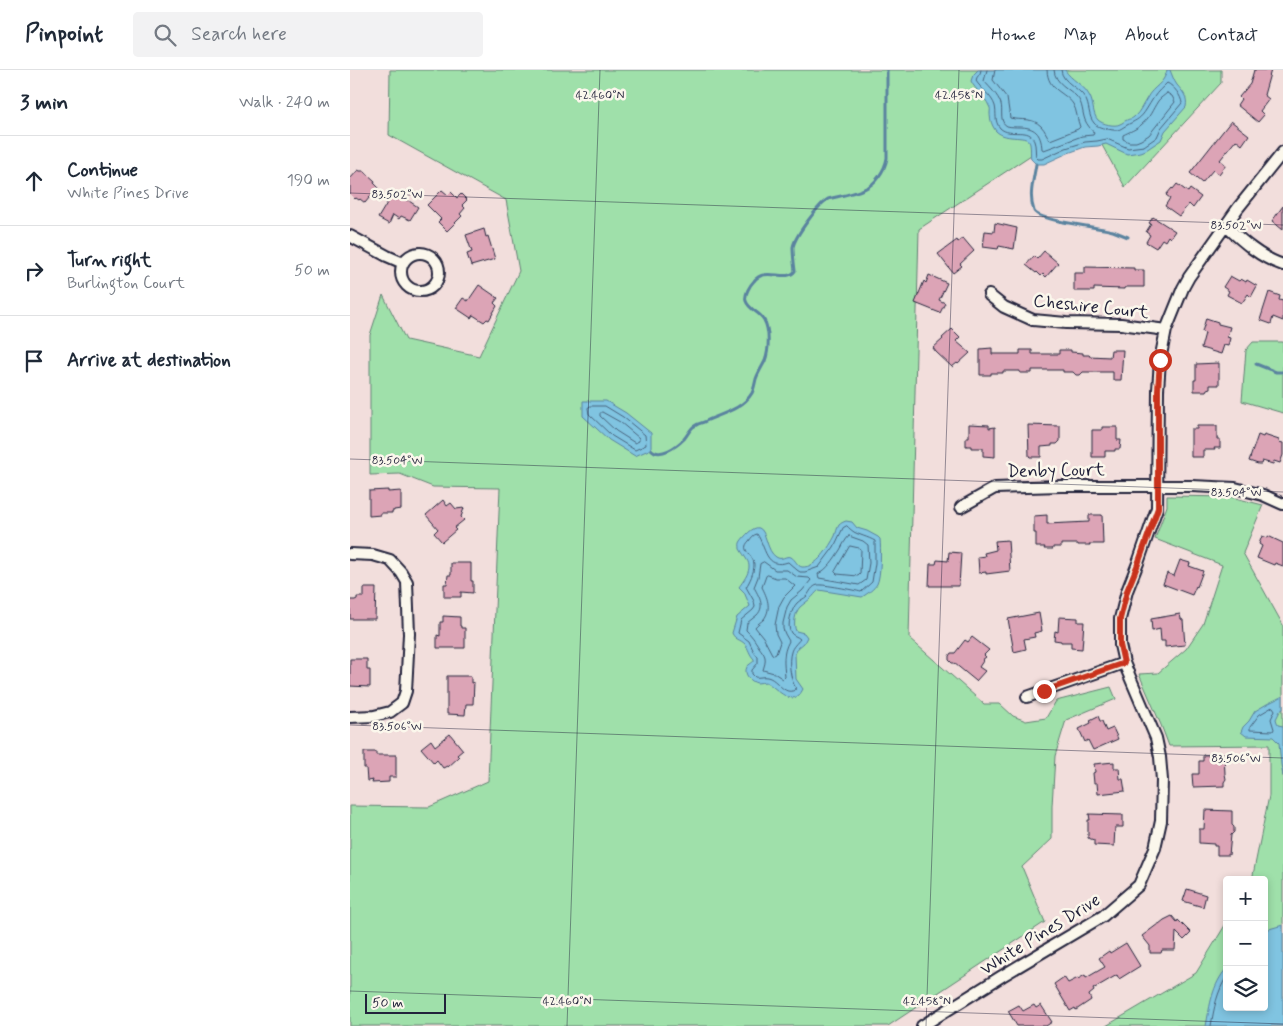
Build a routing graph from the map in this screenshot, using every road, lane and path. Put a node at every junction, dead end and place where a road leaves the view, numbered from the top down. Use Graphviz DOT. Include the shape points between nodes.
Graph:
graph roads {
  1 [pos="1283,152"];
  2 [pos="1226,226"];
  3 [pos="350,236"];
  4 [pos="403,263"];
  5 [pos="1283,265"];
  6 [pos="989,295"];
  7 [pos="1166,330"];
  8 [pos="1157,486"];
  9 [pos="1283,504"];
  10 [pos="961,507"];
  11 [pos="350,554"];
  12 [pos="1124,663"];
  13 [pos="1027,697"];
  14 [pos="350,717"];
  15 [pos="922,1026"];
  1 -- 2 [label="street, White Pines Drive"];
  2 -- 5 [label="street" via="1245,244"];
  2 -- 7 [label="street, White Pines Drive" via="1189,277"];
  3 -- 4 [label="street"];
  6 -- 7 [label="street, Cheshire Court" via="1004,307 1033,320 1121,324"];
  7 -- 8 [label="street, White Pines Drive" via="1158,390"];
  8 -- 9 [label="street, Denby Court" via="1235,488"];
  8 -- 10 [label="street, Denby Court" via="995,488"];
  8 -- 12 [label="street, White Pines Drive" via="1158,508 1120,619"];
  11 -- 14 [label="street" via="390,560 401,572 407,582 409,634 406,691 402,703 390,712"];
  12 -- 13 [label="street"];
  12 -- 15 [label="street, White Pines Drive" via="1156,738 1162,780 1161,821 1155,848 1139,885 1103,916"];
}
